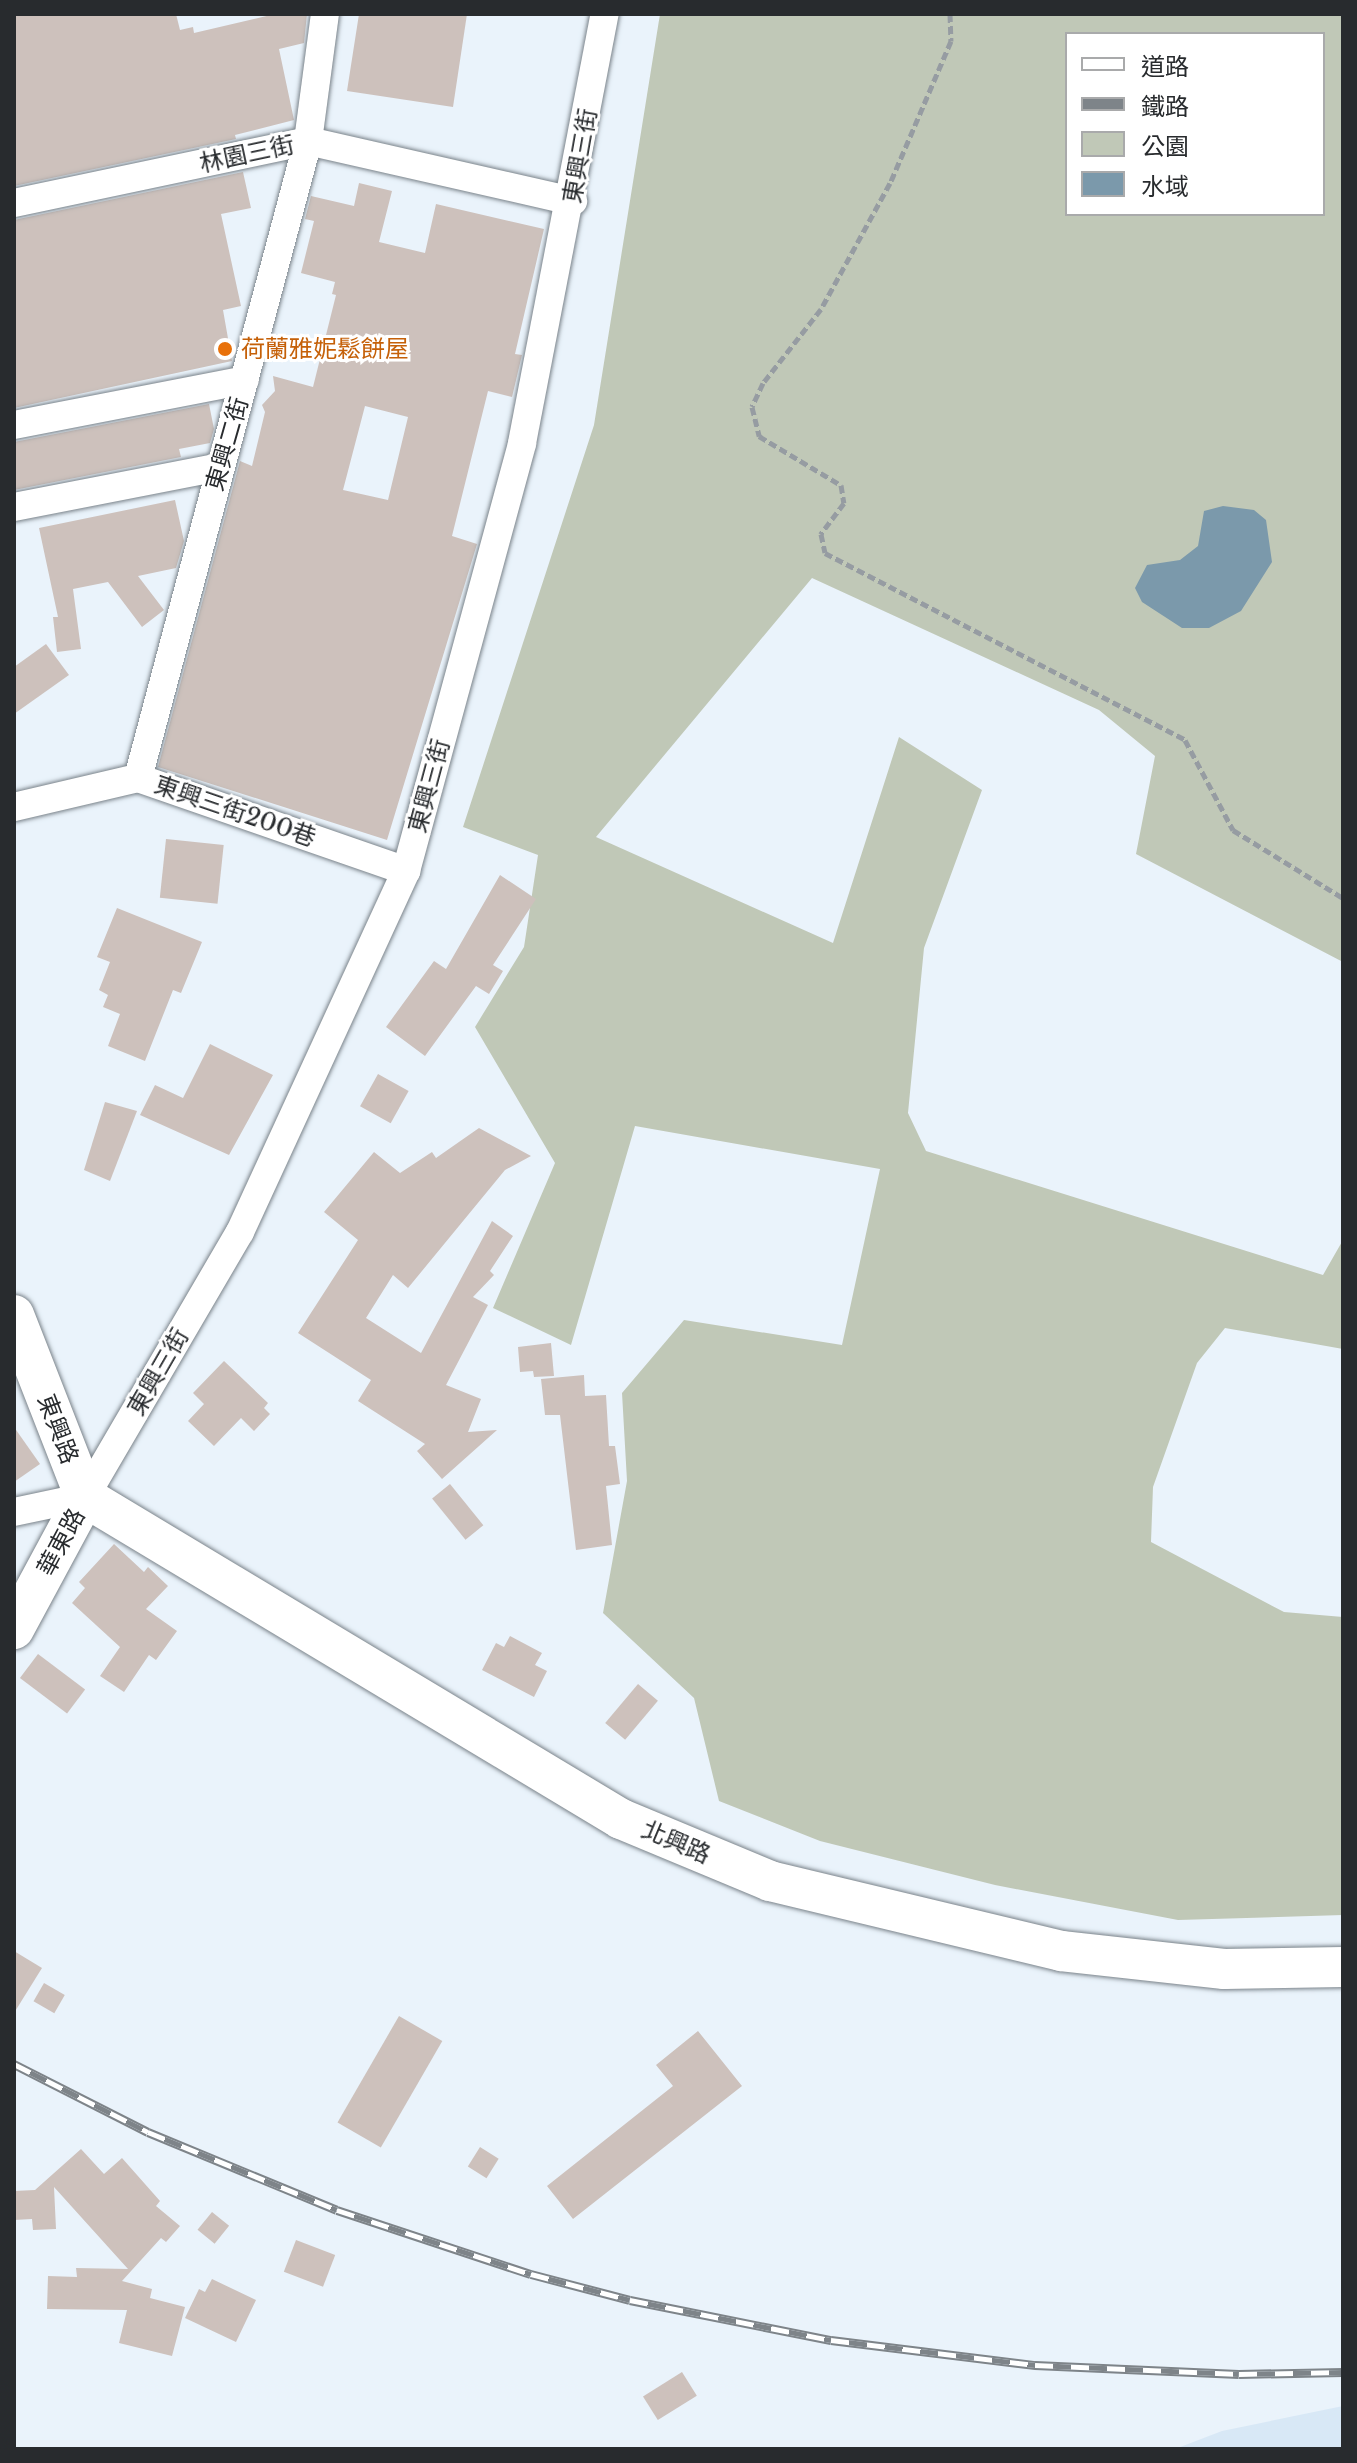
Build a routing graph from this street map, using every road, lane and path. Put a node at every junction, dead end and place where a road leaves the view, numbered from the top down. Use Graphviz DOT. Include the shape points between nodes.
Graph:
graph roads {
  1 [pos="325,14"];
  2 [pos="605,14"];
  3 [pos="950,14"];
  4 [pos="308,141"];
  5 [pos="573,201"];
  6 [pos="14,203"];
  7 [pos="245,380"];
  8 [pos="14,425"];
  9 [pos="219,467"];
  10 [pos="14,507"];
  11 [pos="138,778"];
  12 [pos="14,807"];
  13 [pos="406,871"];
  14 [pos="1343,898"];
  15 [pos="14,1315"];
  16 [pos="85,1497"];
  17 [pos="14,1512"];
  18 [pos="14,1629"];
  19 [pos="1343,1967"];
  1 -- 4 [label="street, 東興二街"];
  2 -- 5 [label="street, 東興三街"];
  3 -- 14 [label="path" via="951,41 890,183 821,309 763,383 752,407 759,436 841,485 844,503 821,534 825,553 1185,740 1233,830"];
  4 -- 5 [label="street, 林園三街"];
  4 -- 6 [label="street, 林園三街"];
  4 -- 7 [label="street, 東興二街"];
  5 -- 13 [label="street, 東興三街" via="522,443"];
  7 -- 8 [label="street"];
  7 -- 9 [label="street, 東興二街"];
  9 -- 10 [label="street"];
  9 -- 11 [label="street, 東興二街"];
  11 -- 12 [label="street, 東興三街200巷"];
  11 -- 13 [label="street, 東興三街200巷"];
  13 -- 16 [label="street, 東興三街" via="240,1232"];
  15 -- 16 [label="street, 東興路"];
  16 -- 17 [label="street"];
  16 -- 18 [label="street, 華東路"];
  16 -- 19 [label="street, 北興路" via="621,1819 770,1881 1061,1951 1224,1969"];
}
